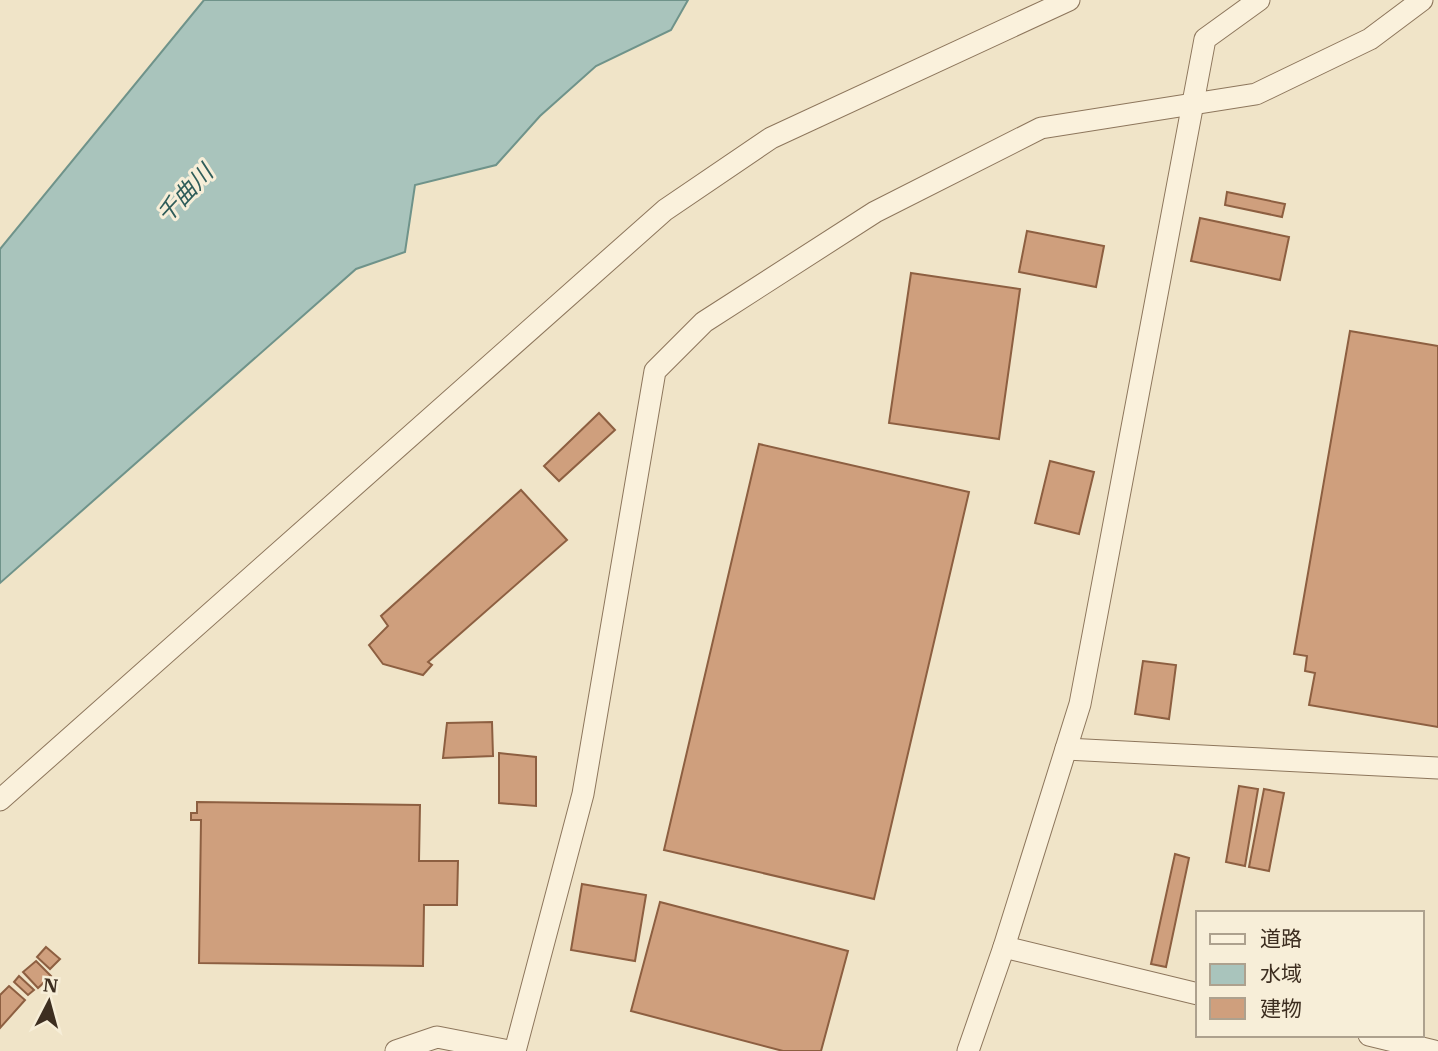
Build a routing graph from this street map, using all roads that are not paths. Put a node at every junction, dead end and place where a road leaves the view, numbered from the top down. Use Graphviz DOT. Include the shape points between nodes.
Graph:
graph roads {
  1 [pos="1069,0"];
  2 [pos="1259,0"];
  3 [pos="1422,0"];
  4 [pos="1191,105"];
  5 [pos="1066,749"];
  6 [pos="1438,768"];
  7 [pos="0,800"];
  8 [pos="1004,947"];
  9 [pos="1196,994"];
  10 [pos="1377,1037"];
  11 [pos="396,1051"];
  12 [pos="509,1051"];
  13 [pos="515,1051"];
  14 [pos="968,1051"];
  15 [pos="1434,1051"];
  1 -- 7 [label="street" via="771,138 665,210"];
  2 -- 4 [label="street" via="1205,39"];
  3 -- 4 [label="street" via="1370,39 1256,94"];
  4 -- 5 [label="street" via="1109,562 1080,704"];
  4 -- 13 [label="street" via="1041,128 875,212 705,322 655,371 583,794"];
  5 -- 6 [label="street"];
  5 -- 8 [label="street"];
  8 -- 9 [label="street"];
  8 -- 14 [label="street"];
  10 -- 15 [label="street"];
  11 -- 12 [label="street" via="437,1037"];
}
